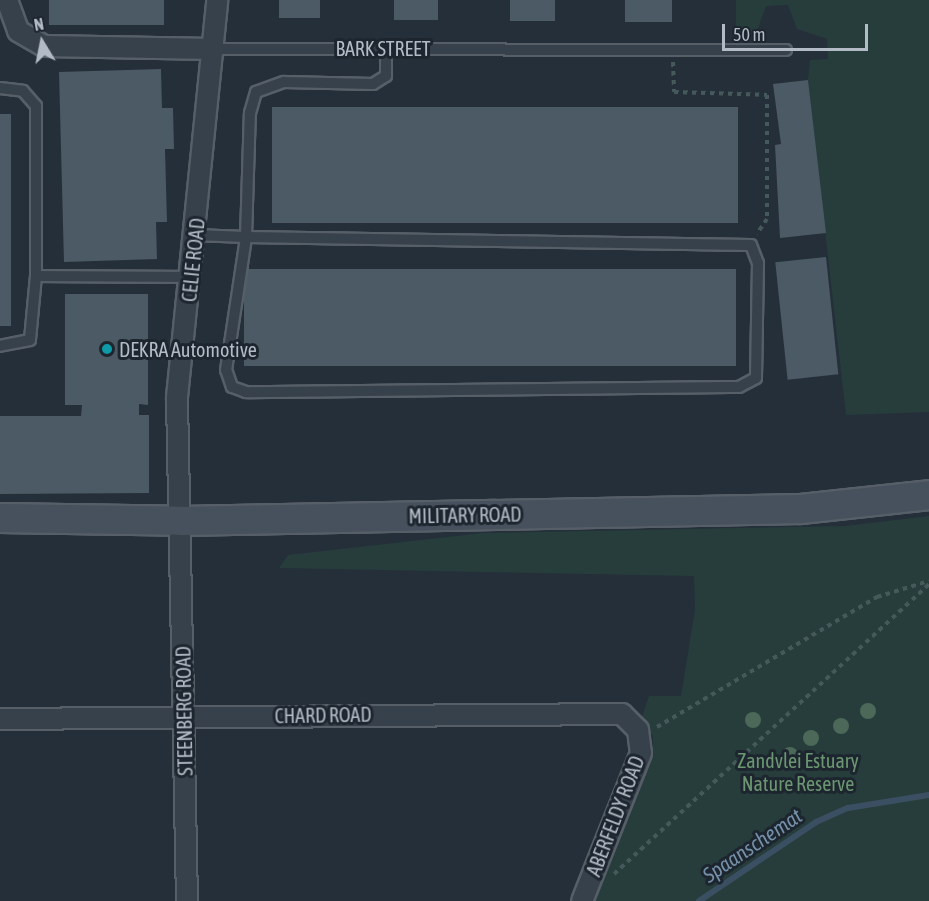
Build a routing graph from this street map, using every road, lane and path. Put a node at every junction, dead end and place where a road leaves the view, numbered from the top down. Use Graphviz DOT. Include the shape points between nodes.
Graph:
graph roads {
  1 [pos="7,0"];
  2 [pos="217,0"];
  3 [pos="386,48"];
  4 [pos="213,49"];
  5 [pos="672,50"];
  6 [pos="786,50"];
  7 [pos="0,88"];
  8 [pos="195,235"];
  9 [pos="246,237"];
  10 [pos="751,245"];
  11 [pos="36,276"];
  12 [pos="191,277"];
  13 [pos="0,346"];
  14 [pos="929,495"];
  15 [pos="0,518"];
  16 [pos="181,521"];
  17 [pos="929,583"];
  18 [pos="184,717"];
  19 [pos="0,718"];
  20 [pos="640,735"];
  21 [pos="611,877"];
  22 [pos="187,901"];
  23 [pos="582,901"];
  1 -- 4 [label="street, BARK STREET" via="18,30 44,46"];
  2 -- 4 [label="street, CELIE ROAD"];
  3 -- 4 [label="lane, BARK STREET"];
  3 -- 5 [label="lane, BARK STREET"];
  3 -- 9 [label="lane" via="386,76 373,84 284,82 256,92 250,114"];
  4 -- 8 [label="street, CELIE ROAD"];
  5 -- 6 [label="lane, BARK STREET"];
  5 -- 10 [label="path" via="674,92 767,95 767,219"];
  7 -- 11 [label="lane" via="23,91 36,106"];
  8 -- 9 [label="lane"];
  8 -- 12 [label="street, CELIE ROAD"];
  9 -- 10 [label="lane"];
  9 -- 10 [label="lane" via="226,369 232,387 246,392 739,387 756,378 758,368 758,263"];
  11 -- 12 [label="lane"];
  11 -- 13 [label="lane" via="30,340"];
  12 -- 16 [label="street, CELIE ROAD" via="177,397"];
  14 -- 16 [label="main road, MILITARY ROAD" via="801,509"];
  15 -- 16 [label="main road, MILITARY ROAD"];
  16 -- 18 [label="street, STEENBERG ROAD"];
  17 -- 20 [label="path" via="877,597 789,654 668,716"];
  17 -- 21 [label="path"];
  18 -- 19 [label="street, CHARD ROAD"];
  18 -- 20 [label="street, CHARD ROAD" via="609,712 622,714"];
  18 -- 22 [label="street, STEENBERG ROAD"];
  20 -- 23 [label="street, ABERFELDY ROAD"];
}
